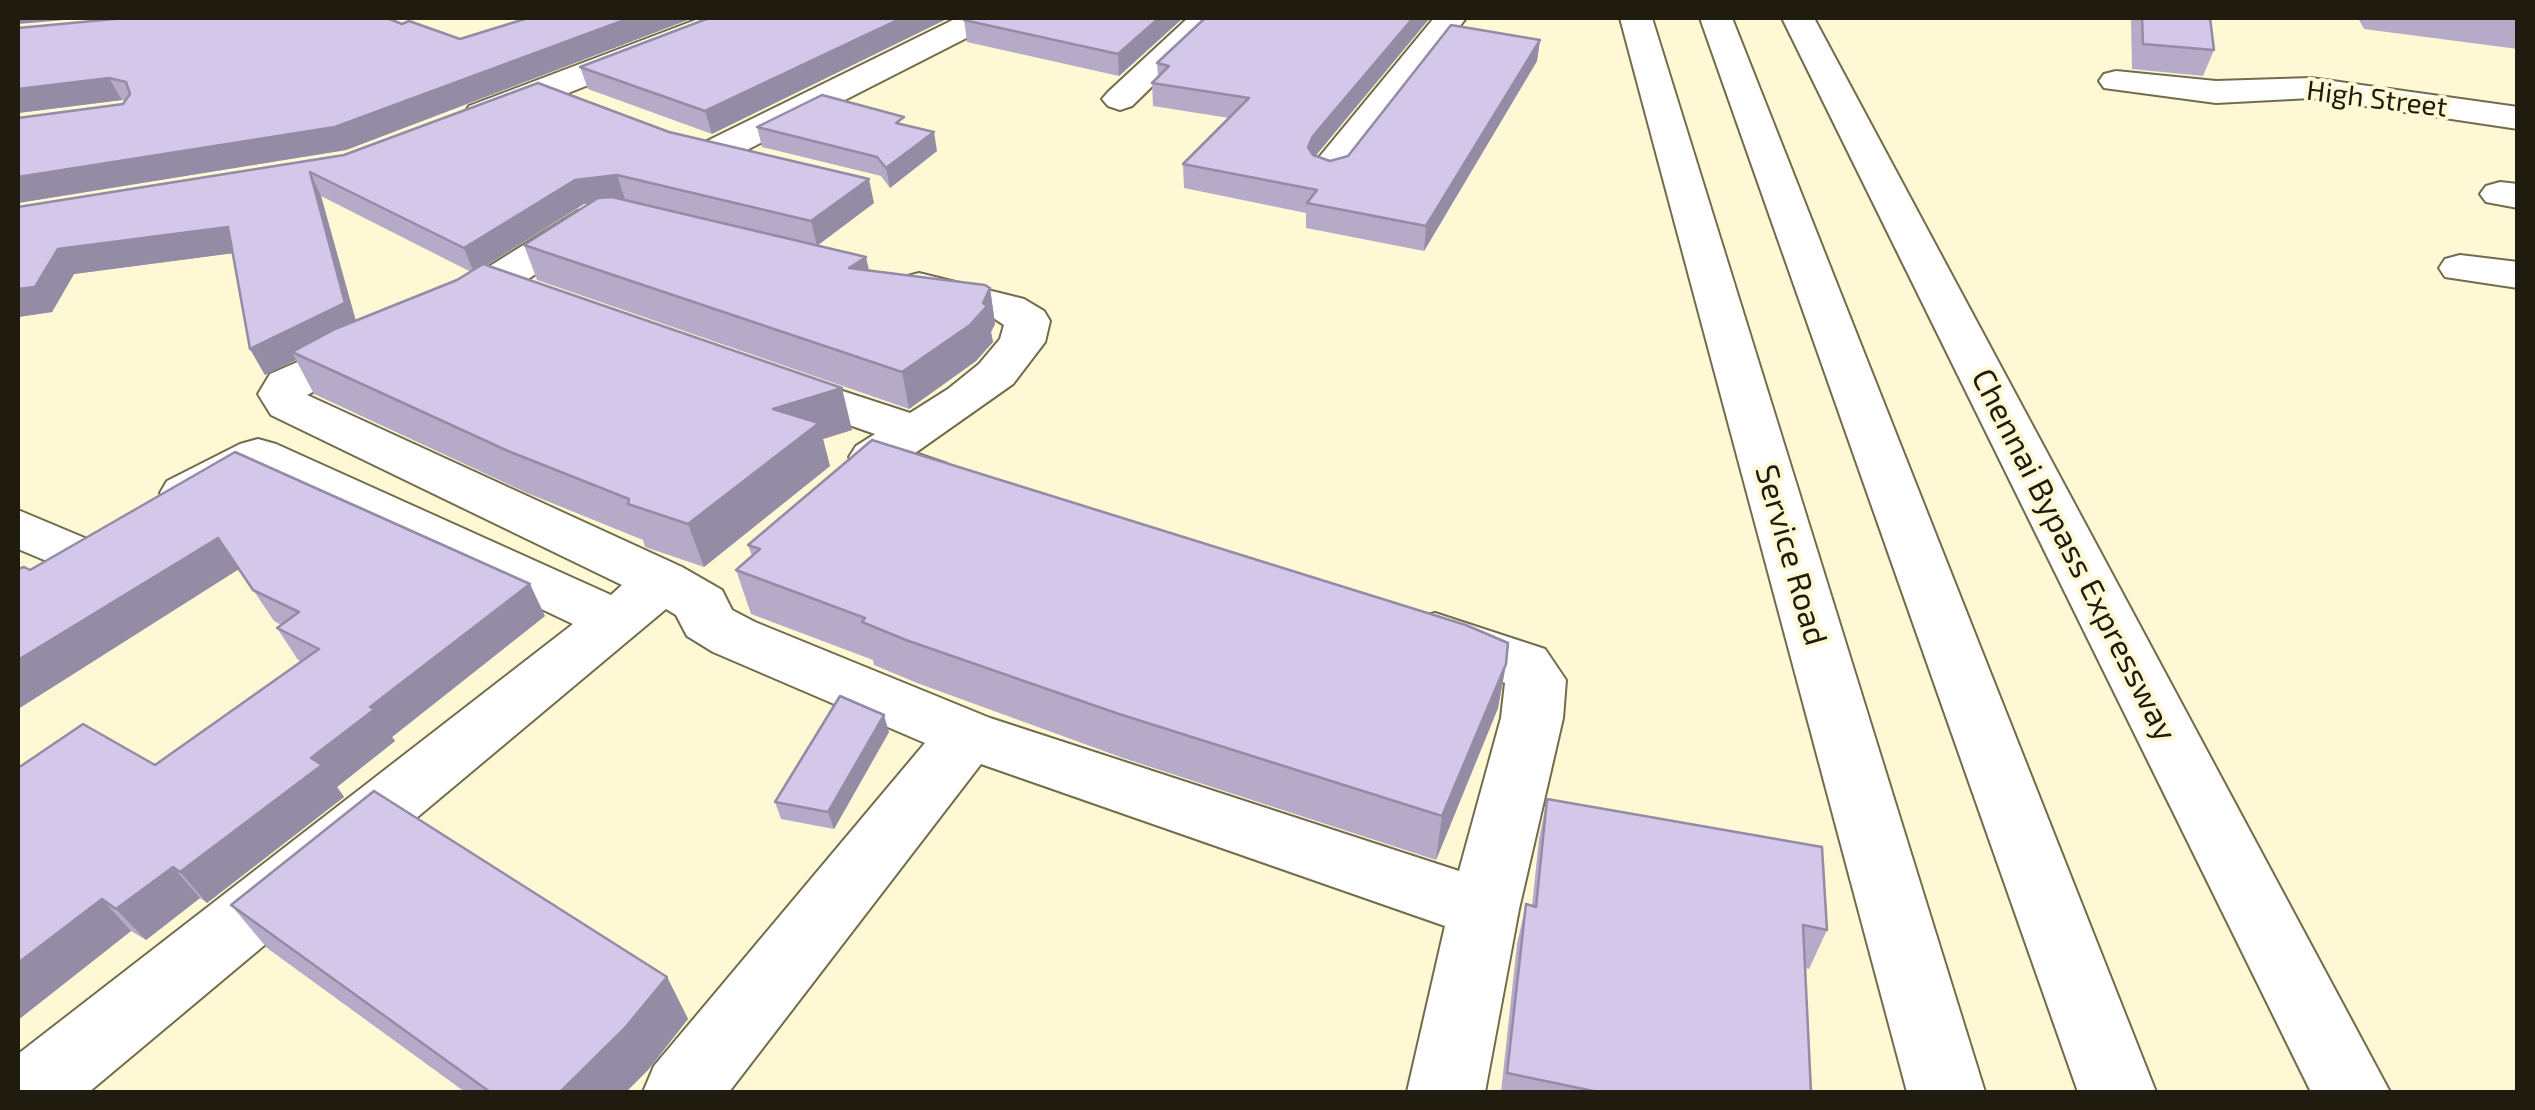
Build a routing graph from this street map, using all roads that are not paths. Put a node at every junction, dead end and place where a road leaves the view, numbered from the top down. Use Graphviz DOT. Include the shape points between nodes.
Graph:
graph roads {
  1 [pos="729,18"];
  2 [pos="981,18"];
  3 [pos="1206,18"];
  4 [pos="1450,18"];
  5 [pos="1636,18"];
  6 [pos="1716,18"];
  7 [pos="1798,18"];
  8 [pos="2116,80"];
  9 [pos="546,90"];
  10 [pos="1120,98"];
  11 [pos="600,110"];
  12 [pos="2518,118"];
  13 [pos="442,130"];
  14 [pos="772,164"];
  15 [pos="1330,169"];
  16 [pos="644,220"];
  17 [pos="2460,268"];
  18 [pos="874,275"];
  19 [pos="2518,275"];
  20 [pos="495,282"];
  21 [pos="546,304"];
  22 [pos="726,366"];
  23 [pos="893,443"];
  24 [pos="966,487"];
  25 [pos="832,494"];
  26 [pos="18,528"];
  27 [pos="74,554"];
  28 [pos="18,588"];
  29 [pos="682,593"];
  30 [pos="1398,623"];
  31 [pos="968,734"];
  32 [pos="1484,909"];
  33 [pos="30,1092"];
  34 [pos="682,1092"];
  35 [pos="1446,1092"];
  36 [pos="1946,1092"];
  37 [pos="2117,1092"];
  38 [pos="2350,1092"];
  1 -- 9 [label="main road"];
  2 -- 14 [label="main road" via="703,147"];
  3 -- 10 [label="main road"];
  4 -- 15 [label="main road"];
  5 -- 36 [label="main road, Service Road"];
  6 -- 37 [label="main road"];
  7 -- 38 [label="main road, Chennai Bypass Expressway"];
  8 -- 12 [label="main road, High Street" via="2216,92 2311,88"];
  9 -- 11 [label="main road"];
  9 -- 13 [label="main road"];
  16 -- 20 [label="main road" via="598,217"];
  17 -- 19 [label="main road"];
  18 -- 23 [label="main road" via="1008,308 1028,321 1022,342 996,374"];
  20 -- 21 [label="main road"];
  20 -- 29 [label="main road" via="457,308 300,375 282,394 288,405"];
  22 -- 23 [label="main road"];
  23 -- 24 [label="main road"];
  23 -- 25 [label="main road"];
  26 -- 27 [label="main road"];
  27 -- 28 [label="main road"];
  27 -- 29 [label="main road" via="258,455"];
  29 -- 31 [label="main road" via="707,622 734,637"];
  29 -- 33 [label="main road"];
  30 -- 32 [label="main road" via="1524,664 1535,676 1532,718"];
  31 -- 32 [label="main road"];
  31 -- 34 [label="main road"];
  32 -- 35 [label="main road"];
}
